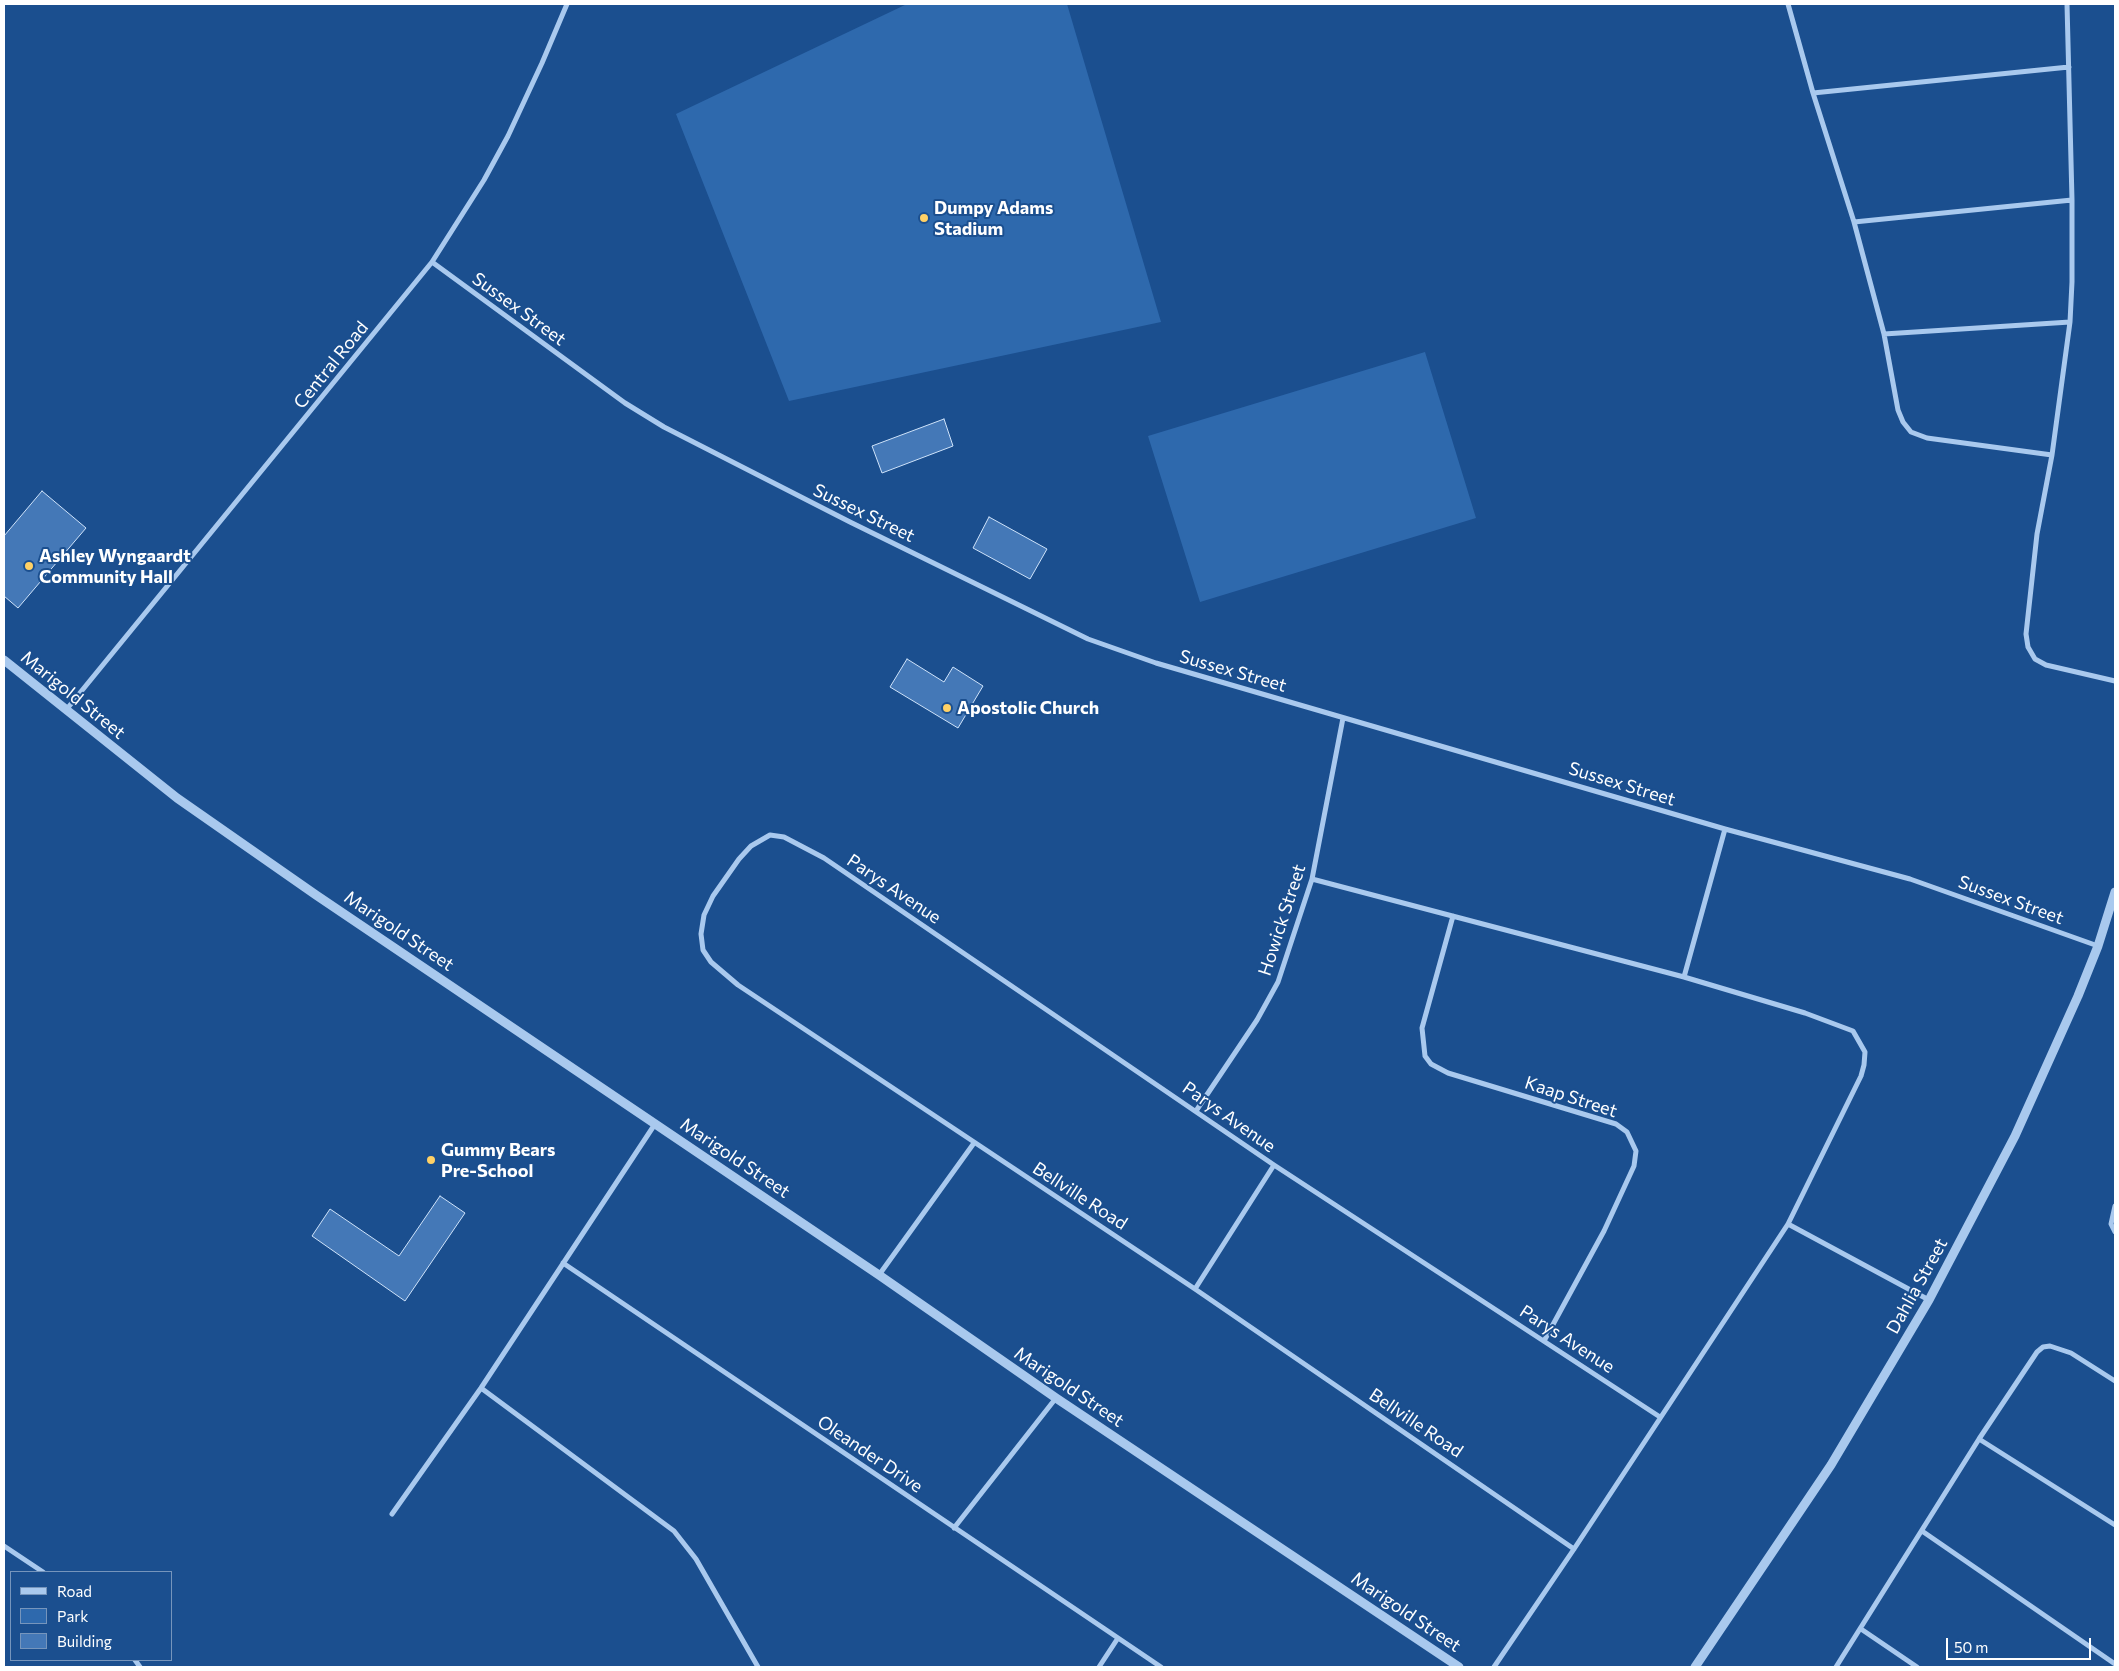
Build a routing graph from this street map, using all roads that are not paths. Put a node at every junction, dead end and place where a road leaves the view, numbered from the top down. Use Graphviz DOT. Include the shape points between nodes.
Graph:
graph roads {
  1 [pos="567,4"];
  2 [pos="1788,4"];
  3 [pos="2067,4"];
  4 [pos="2069,67"];
  5 [pos="1813,93"];
  6 [pos="2072,200"];
  7 [pos="1854,222"];
  8 [pos="432,262"];
  9 [pos="2070,322"];
  10 [pos="1884,334"];
  11 [pos="2052,455"];
  12 [pos="4,660"];
  13 [pos="2115,681"];
  14 [pos="66,711"];
  15 [pos="1343,718"];
  16 [pos="1725,828"];
  17 [pos="784,837"];
  18 [pos="1312,879"];
  19 [pos="2115,892"];
  20 [pos="1453,916"];
  21 [pos="2098,946"];
  22 [pos="1684,977"];
  23 [pos="1196,1111"];
  24 [pos="656,1124"];
  25 [pos="974,1143"];
  26 [pos="1274,1165"];
  27 [pos="2115,1206"];
  28 [pos="1788,1224"];
  29 [pos="2115,1232"];
  30 [pos="563,1263"];
  31 [pos="879,1275"];
  32 [pos="1195,1289"];
  33 [pos="1929,1300"];
  34 [pos="1544,1341"];
  35 [pos="2115,1382"];
  36 [pos="481,1388"];
  37 [pos="1056,1398"];
  38 [pos="1660,1417"];
  39 [pos="1979,1439"];
  40 [pos="392,1514"];
  41 [pos="2115,1525"];
  42 [pos="954,1528"];
  43 [pos="1922,1531"];
  44 [pos="4,1546"];
  45 [pos="1574,1548"];
  46 [pos="42,1571"];
  47 [pos="1861,1629"];
  48 [pos="1118,1638"];
  49 [pos="2115,1664"];
  50 [pos="758,1667"];
  51 [pos="1099,1667"];
  52 [pos="1161,1667"];
  53 [pos="1459,1667"];
  54 [pos="1494,1667"];
  55 [pos="1695,1667"];
  56 [pos="1836,1667"];
  57 [pos="1917,1667"];
  1 -- 8 [label="street, Central Road" via="508,136"];
  2 -- 5 [label="street"];
  3 -- 4 [label="street"];
  4 -- 5 [label="street"];
  4 -- 6 [label="street"];
  5 -- 7 [label="street"];
  6 -- 7 [label="street"];
  6 -- 9 [label="street"];
  7 -- 10 [label="street"];
  8 -- 14 [label="street, Central Road"];
  8 -- 15 [label="street, Sussex Street" via="624,403 664,427 850,522 1088,639 1127,654"];
  9 -- 10 [label="street"];
  9 -- 11 [label="street"];
  10 -- 11 [label="street" via="1898,410 1911,432 1927,438"];
  11 -- 13 [label="street" via="2037,534 2026,634 2028,647 2035,659 2046,665"];
  12 -- 14 [label="street, Marigold Street"];
  14 -- 24 [label="street, Marigold Street" via="176,798"];
  15 -- 16 [label="street, Sussex Street"];
  15 -- 18 [label="street, Howick Street"];
  16 -- 21 [label="street, Sussex Street" via="1910,879"];
  16 -- 22 [label="street"];
  17 -- 23 [label="street, Parys Avenue" via="824,858"];
  17 -- 25 [label="street, Bellville Road" via="770,835 750,846 738,859 704,915 703,950 711,962 738,985"];
  18 -- 20 [label="street"];
  18 -- 23 [label="street, Howick Street" via="1278,982 1257,1020"];
  19 -- 21 [label="street, Dahlia Street"];
  20 -- 22 [label="street"];
  20 -- 34 [label="street, Kaap Street" via="1422,1028 1425,1056 1448,1073 1616,1124 1627,1132 1636,1151 1634,1166 1604,1231"];
  21 -- 33 [label="street, Dahlia Street" via="2015,1136"];
  22 -- 28 [label="street" via="1835,1023 1853,1031 1865,1052 1861,1076"];
  23 -- 26 [label="street, Parys Avenue"];
  24 -- 30 [label="street"];
  24 -- 31 [label="street, Marigold Street"];
  25 -- 31 [label="street"];
  25 -- 32 [label="street, Bellville Road"];
  26 -- 32 [label="street"];
  26 -- 34 [label="street, Parys Avenue"];
  27 -- 29 [label="street" via="2111,1224"];
  28 -- 33 [label="street"];
  28 -- 38 [label="street"];
  30 -- 36 [label="street"];
  30 -- 42 [label="street, Oleander Drive"];
  31 -- 37 [label="street, Marigold Street"];
  32 -- 45 [label="street, Bellville Road"];
  33 -- 55 [label="street, Dahlia Street" via="1831,1465"];
  34 -- 38 [label="street, Parys Avenue"];
  35 -- 39 [label="street" via="2070,1353 2050,1346 2042,1347"];
  36 -- 40 [label="street"];
  36 -- 50 [label="street" via="674,1531 696,1559"];
  37 -- 42 [label="street"];
  37 -- 53 [label="street, Marigold Street"];
  38 -- 45 [label="street"];
  39 -- 41 [label="street"];
  39 -- 43 [label="street"];
  42 -- 48 [label="street, Oleander Drive"];
  43 -- 47 [label="street"];
  43 -- 49 [label="street"];
  44 -- 46 [label="street"];
  45 -- 54 [label="street"];
  47 -- 56 [label="street"];
  47 -- 57 [label="street"];
  48 -- 51 [label="street"];
  48 -- 52 [label="street, Oleander Drive"];
}
